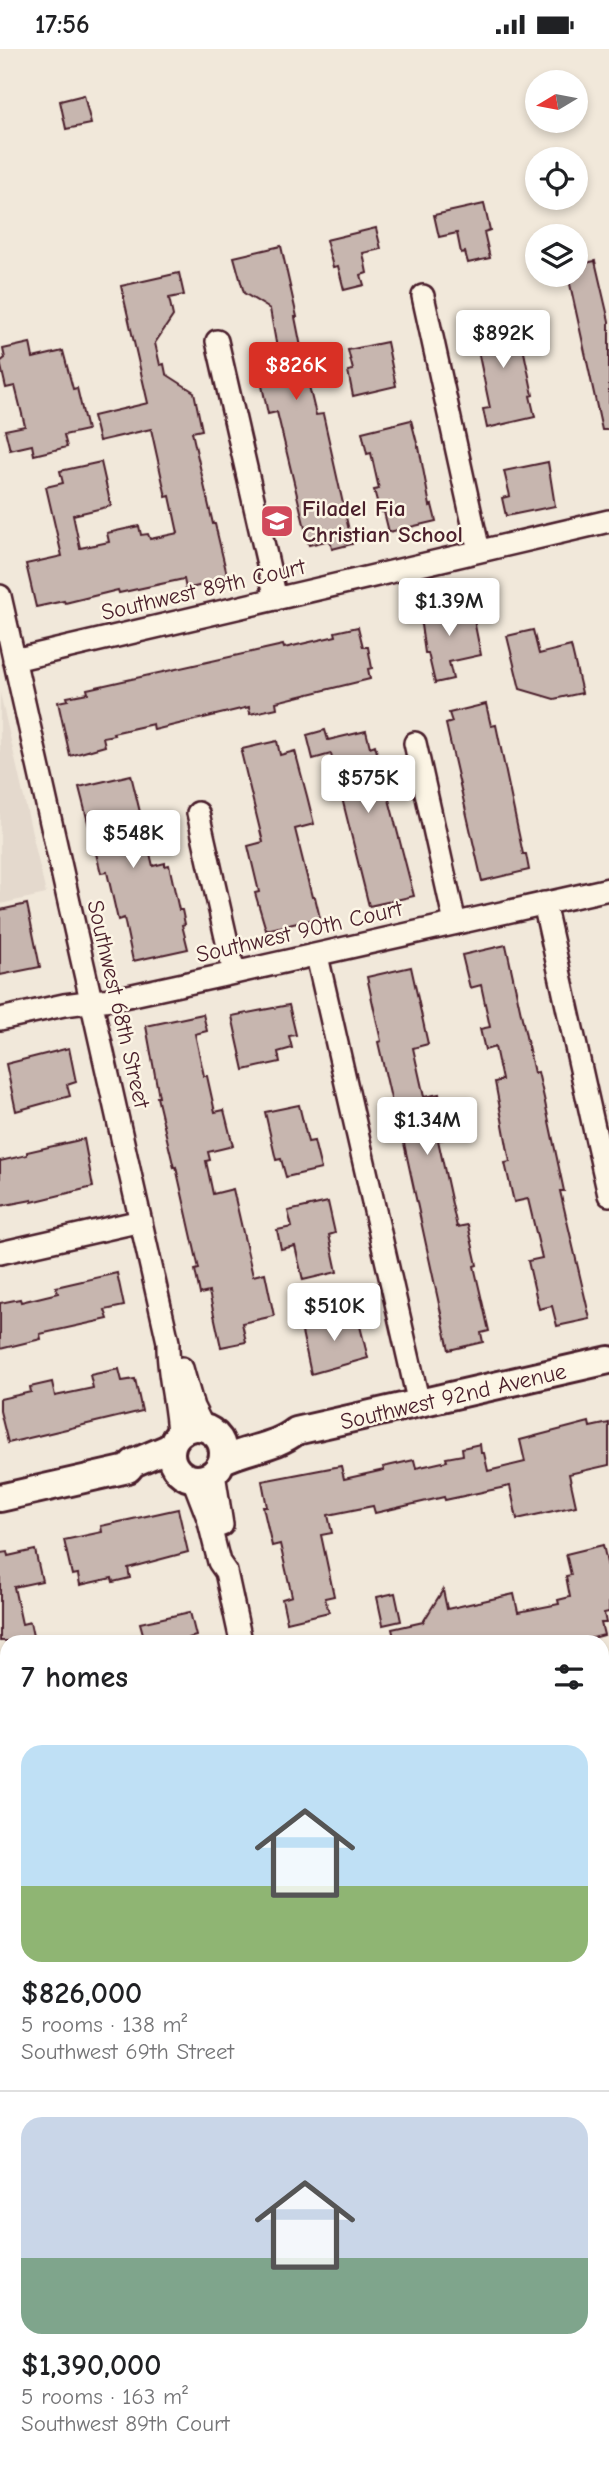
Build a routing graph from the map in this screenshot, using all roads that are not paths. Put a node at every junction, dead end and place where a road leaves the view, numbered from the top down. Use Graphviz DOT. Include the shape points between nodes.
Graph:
graph roads {
  1 [pos="423,296"];
  2 [pos="218,341"];
  3 [pos="609,521"];
  4 [pos="479,551"];
  5 [pos="0,596"];
  6 [pos="276,599"];
  7 [pos="14,660"];
  8 [pos="415,743"];
  9 [pos="198,813"];
  10 [pos="609,889"];
  11 [pos="544,903"];
  12 [pos="455,923"];
  13 [pos="317,955"];
  14 [pos="234,973"];
  15 [pos="91,1000"];
  16 [pos="0,1019"];
  17 [pos="609,1195"];
  18 [pos="141,1221"];
  19 [pos="0,1253"];
  20 [pos="168,1342"];
  21 [pos="609,1360"];
  22 [pos="419,1403"];
  23 [pos="209,1430"];
  24 [pos="296,1431"];
  25 [pos="192,1461"];
  26 [pos="0,1498"];
  27 [pos="240,1635"];
  1 -- 4 [label="street"];
  2 -- 6 [label="street"];
  3 -- 4 [label="street, Southwest 89th Court"];
  4 -- 6 [label="street, Southwest 89th Court"];
  5 -- 7 [label="street, Southwest 68th Street"];
  6 -- 7 [label="street, Southwest 89th Court"];
  7 -- 15 [label="street, Southwest 68th Street"];
  8 -- 12 [label="street"];
  9 -- 14 [label="street"];
  10 -- 11 [label="street, Southwest 90th Court"];
  11 -- 12 [label="street, Southwest 90th Court"];
  11 -- 17 [label="street"];
  12 -- 13 [label="street, Southwest 90th Court"];
  13 -- 14 [label="street, Southwest 90th Court"];
  13 -- 22 [label="street"];
  14 -- 15 [label="street, Southwest 90th Court"];
  15 -- 16 [label="street, Southwest 90th Court"];
  15 -- 18 [label="street, Southwest 68th Street"];
  18 -- 19 [label="street"];
  18 -- 20 [label="street, Southwest 68th Street"];
  20 -- 23 [label="street, Southwest 68th Street" via="178,1356 193,1407"];
  20 -- 25 [label="street, Southwest 68th Street" via="175,1401"];
  21 -- 22 [label="street, Southwest 92nd Avenue"];
  22 -- 24 [label="street, Southwest 92nd Avenue"];
  23 -- 24 [label="street, Southwest 92nd Avenue" via="236,1434 280,1427"];
  23 -- 25 [label="street, Southwest 92nd Avenue" via="192,1427"];
  23 -- 25 [label="street" via="222,1446"];
  24 -- 25 [label="street, Southwest 92nd Avenue" via="284,1440"];
  25 -- 26 [label="street, Southwest 92nd Avenue" via="136,1472 128,1469"];
  25 -- 27 [label="street, Southwest 68th Street" via="219,1562 226,1571"];
}
